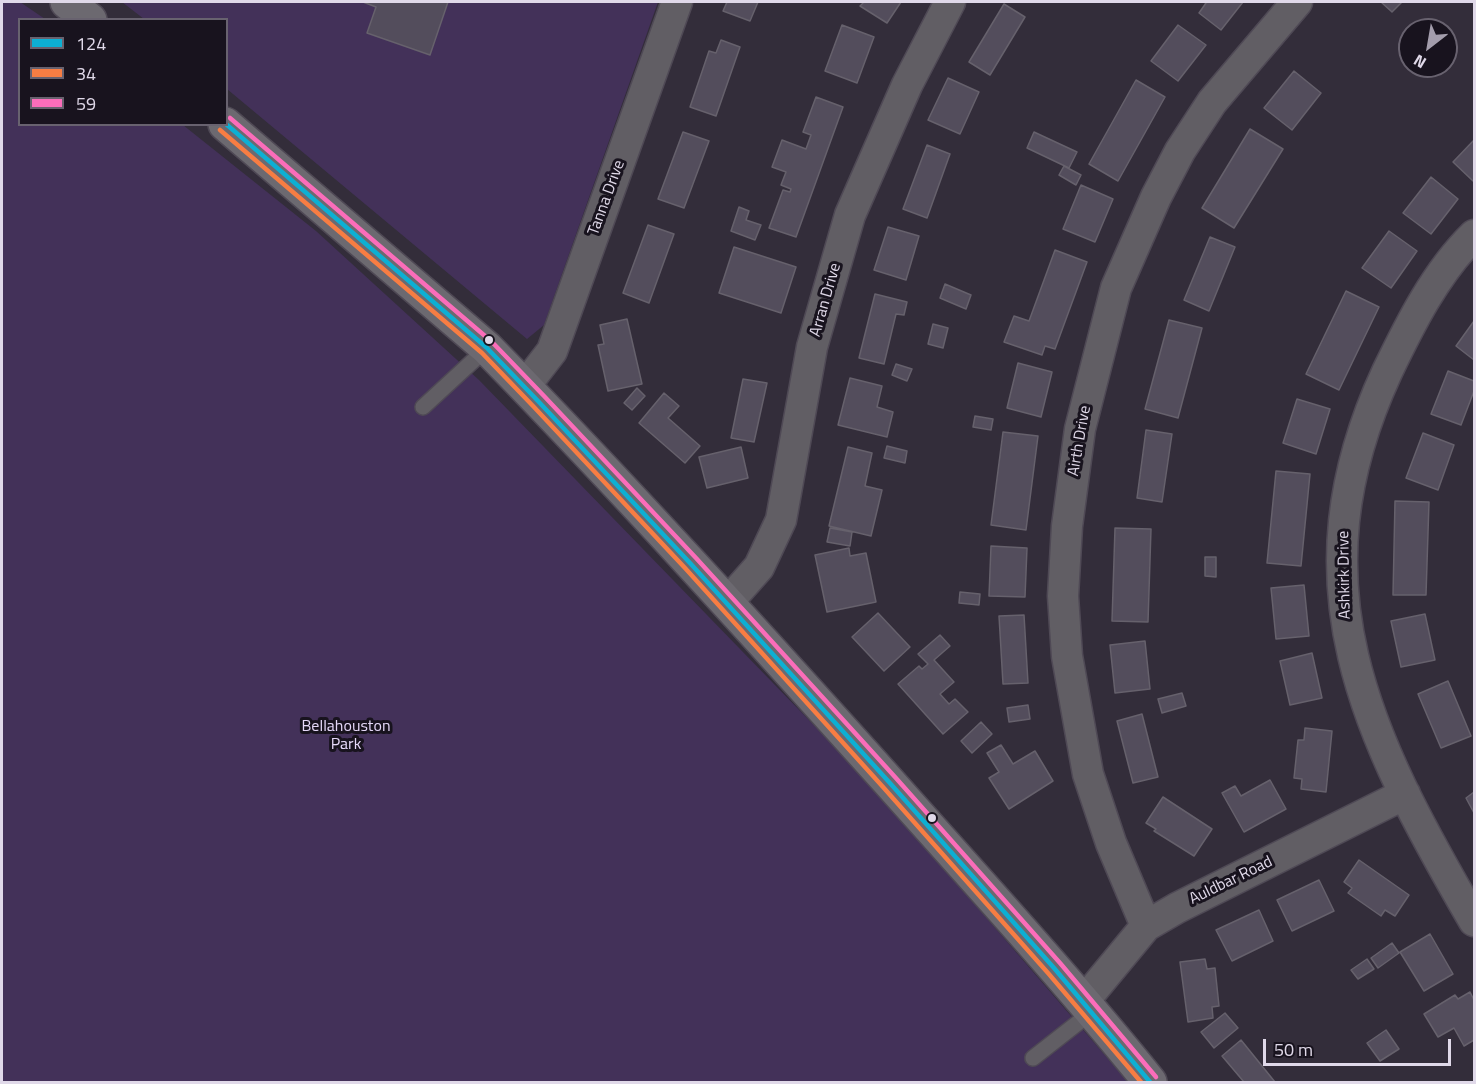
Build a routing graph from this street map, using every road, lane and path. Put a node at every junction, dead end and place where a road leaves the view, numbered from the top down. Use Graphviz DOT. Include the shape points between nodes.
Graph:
graph roads {
  1 [pos="67,2"];
  2 [pos="677,2"];
  3 [pos="950,2"];
  4 [pos="1297,2"];
  5 [pos="87,18"];
  6 [pos="227,126"];
  7 [pos="1474,235"];
  8 [pos="487,348"];
  9 [pos="525,387"];
  10 [pos="423,407"];
  11 [pos="728,602"];
  12 [pos="1405,794"];
  13 [pos="1474,921"];
  14 [pos="1146,926"];
  15 [pos="1089,1006"];
  16 [pos="1033,1058"];
  17 [pos="1150,1083"];
  1 -- 5 [label="street"];
  2 -- 9 [label="street, Tanna Drive" via="552,351"];
  3 -- 11 [label="street, Arran Drive" via="907,85 850,215 812,347 781,520 759,567"];
  4 -- 14 [label="street, Airth Drive" via="1212,102 1156,197 1116,288 1080,429 1067,526 1063,596 1067,657 1088,774 1111,843"];
  6 -- 8 [label="street"];
  7 -- 12 [label="street, Ashkirk Drive" via="1412,321 1371,407 1345,500 1344,619 1353,664"];
  8 -- 9 [label="street"];
  8 -- 10 [label="lane"];
  9 -- 11 [label="street"];
  11 -- 15 [label="street"];
  12 -- 13 [label="street, Ashkirk Drive"];
  12 -- 14 [label="street, Auldbar Road"];
  14 -- 15 [label="street, Auldbar Road"];
  15 -- 16 [label="lane"];
  15 -- 17 [label="street"];
}
